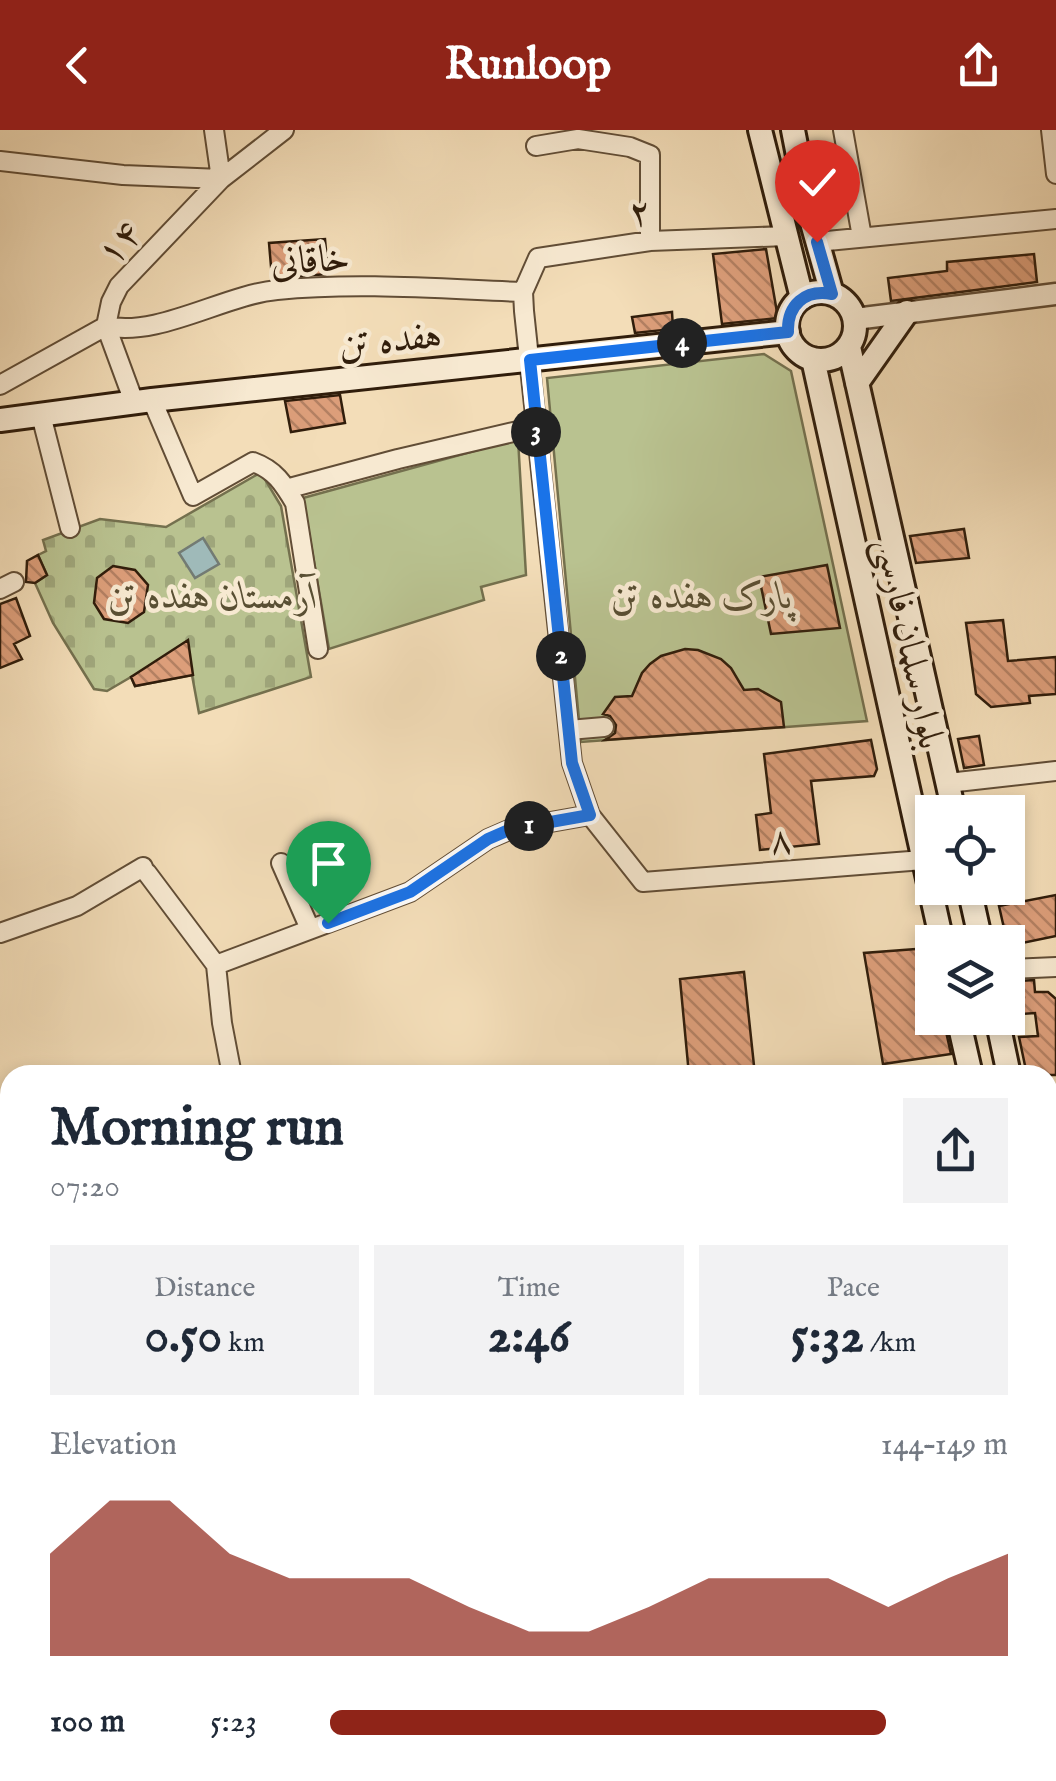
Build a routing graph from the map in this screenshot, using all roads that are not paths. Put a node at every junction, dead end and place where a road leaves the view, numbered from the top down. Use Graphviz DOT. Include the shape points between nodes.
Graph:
graph roads {
  1 [pos="214,130"];
  2 [pos="284,130"];
  3 [pos="760,130"];
  4 [pos="792,130"];
  5 [pos="843,130"];
  6 [pos="1051,130"];
  7 [pos="536,146"];
  8 [pos="0,161"];
  9 [pos="1056,174"];
  10 [pos="221,179"];
  11 [pos="1056,219"];
  12 [pos="786,236"];
  13 [pos="862,237"];
  14 [pos="650,242"];
  15 [pos="817,242"];
  16 [pos="523,292"];
  17 [pos="832,294"];
  18 [pos="1056,294"];
  19 [pos="802,298"];
  20 [pos="912,309"];
  21 [pos="855,319"];
  22 [pos="106,326"];
  23 [pos="788,332"];
  24 [pos="848,347"];
  25 [pos="813,359"];
  26 [pos="530,360"];
  27 [pos="0,384"];
  28 [pos="858,388"];
  29 [pos="822,398"];
  30 [pos="143,401"];
  31 [pos="41,415"];
  32 [pos="0,420"];
  33 [pos="535,427"];
  34 [pos="286,489"];
  35 [pos="70,528"];
  36 [pos="318,649"];
  37 [pos="604,727"];
  38 [pos="569,730"];
  39 [pos="1056,771"];
  40 [pos="948,783"];
  41 [pos="950,795"];
  42 [pos="590,815"];
  43 [pos="915,823"];
  44 [pos="915,861"];
  45 [pos="281,863"];
  46 [pos="4,929"];
  47 [pos="310,930"];
  48 [pos="216,965"];
  49 [pos="1056,967"];
  50 [pos="1025,968"];
  51 [pos="962,1035"];
  52 [pos="1007,1035"];
  53 [pos="230,1065"];
  54 [pos="969,1065"];
  55 [pos="1009,1065"];
  1 -- 10 [label="street"];
  2 -- 10 [label="street, ۱۴"];
  3 -- 12 [label="main road"];
  4 -- 15 [label="main road"];
  5 -- 13 [label="street"];
  6 -- 9 [label="street"];
  7 -- 14 [label="street" via="578,139 650,155"];
  8 -- 10 [label="street"];
  10 -- 22 [label="street, ۱۴" via="119,286"];
  11 -- 13 [label="street"];
  12 -- 14 [label="street, ۲"];
  12 -- 19 [label="main road"];
  13 -- 15 [label="street"];
  14 -- 16 [label="street, ۲" via="538,258"];
  15 -- 17 [label="main road"];
  16 -- 22 [label="street, خاقانی" via="273,290 170,320 122,330"];
  16 -- 26 [label="street"];
  17 -- 19 [label="main road"];
  17 -- 21 [label="main road"];
  18 -- 20 [label="street"];
  19 -- 23 [label="main road" via="790,313"];
  20 -- 21 [label="street"];
  20 -- 28 [label="main road"];
  21 -- 24 [label="main road"];
  22 -- 27 [label="street, ۱۴"];
  22 -- 30 [label="street"];
  23 -- 25 [label="main road" via="796,349"];
  23 -- 26 [label="main road, هفده تن"];
  24 -- 25 [label="main road" via="833,358"];
  24 -- 28 [label="main road, بلوار سلمان فارسی"];
  25 -- 29 [label="main road, بلوار سلمان فارسی"];
  26 -- 30 [label="main road, هفده تن"];
  26 -- 33 [label="street"];
  28 -- 29 [label="main road" via="840,385"];
  28 -- 40 [label="main road, بلوار سلمان فارسی" via="876,427"];
  29 -- 43 [label="main road, بلوار سلمان فارسی"];
  30 -- 31 [label="main road, هفده تن"];
  30 -- 34 [label="street" via="193,496 252,462 268,468"];
  31 -- 32 [label="main road, هفده تن"];
  31 -- 35 [label="street"];
  33 -- 34 [label="street"];
  33 -- 38 [label="street"];
  34 -- 36 [label="street" via="295,504"];
  37 -- 38 [label="street"];
  38 -- 42 [label="street" via="572,763"];
  39 -- 40 [label="street"];
  40 -- 41 [label="main road, بلوار سلمان فارسی"];
  42 -- 44 [label="street, ۸" via="643,882 742,882"];
  42 -- 47 [label="street" via="511,829 410,892"];
  45 -- 47 [label="street"];
  46 -- 48 [label="street" via="77,906 145,870"];
  47 -- 48 [label="street"];
  48 -- 53 [label="street"];
  49 -- 50 [label="street"];
  51 -- 54 [label="main road"];
  52 -- 55 [label="main road"];
}
